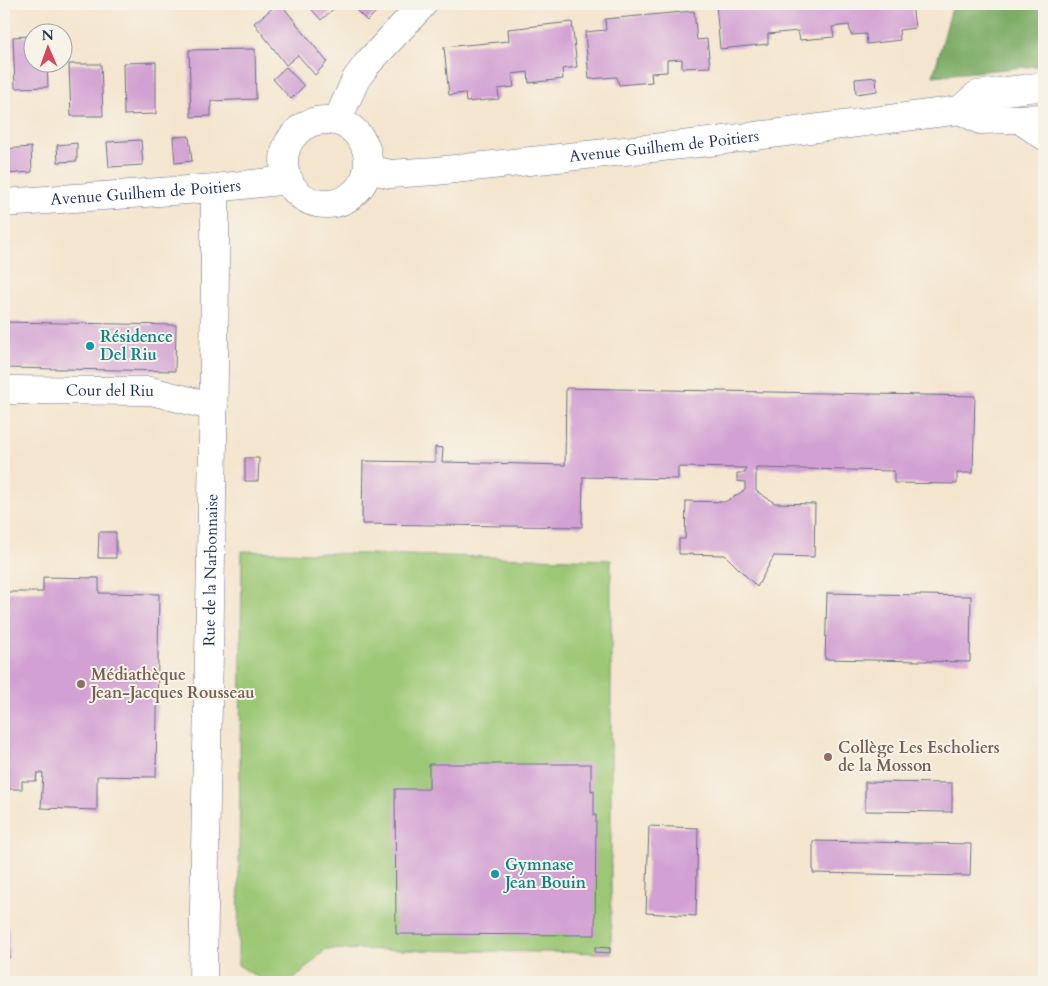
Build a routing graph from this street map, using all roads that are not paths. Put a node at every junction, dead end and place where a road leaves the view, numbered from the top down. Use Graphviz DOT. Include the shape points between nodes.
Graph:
graph roads {
  1 [pos="423,4"];
  2 [pos="1044,86"];
  3 [pos="960,110"];
  4 [pos="1032,118"];
  5 [pos="337,121"];
  6 [pos="1044,136"];
  7 [pos="368,169"];
  8 [pos="289,180"];
  9 [pos="216,188"];
  10 [pos="4,203"];
  11 [pos="4,390"];
  12 [pos="214,407"];
  13 [pos="203,982"];
  1 -- 5 [label="street" via="367,64 352,87"];
  2 -- 3 [label="street" via="977,95"];
  3 -- 4 [label="street" via="980,120"];
  3 -- 7 [label="street, Avenue Guilhem de Poitiers" via="709,142 436,170 390,174"];
  4 -- 6 [label="street"];
  5 -- 7 [label="street" via="349,126 362,140"];
  5 -- 8 [label="street" via="311,123 290,141 285,154"];
  7 -- 8 [label="street" via="356,192 332,203 307,199"];
  8 -- 9 [label="street, Avenue Guilhem de Poitiers"];
  9 -- 10 [label="street, Avenue Guilhem de Poitiers"];
  9 -- 12 [label="street, Rue de la Narbonnaise"];
  11 -- 12 [label="street, Cour del Riu" via="150,390"];
  12 -- 13 [label="street, Rue de la Narbonnaise"];
}
